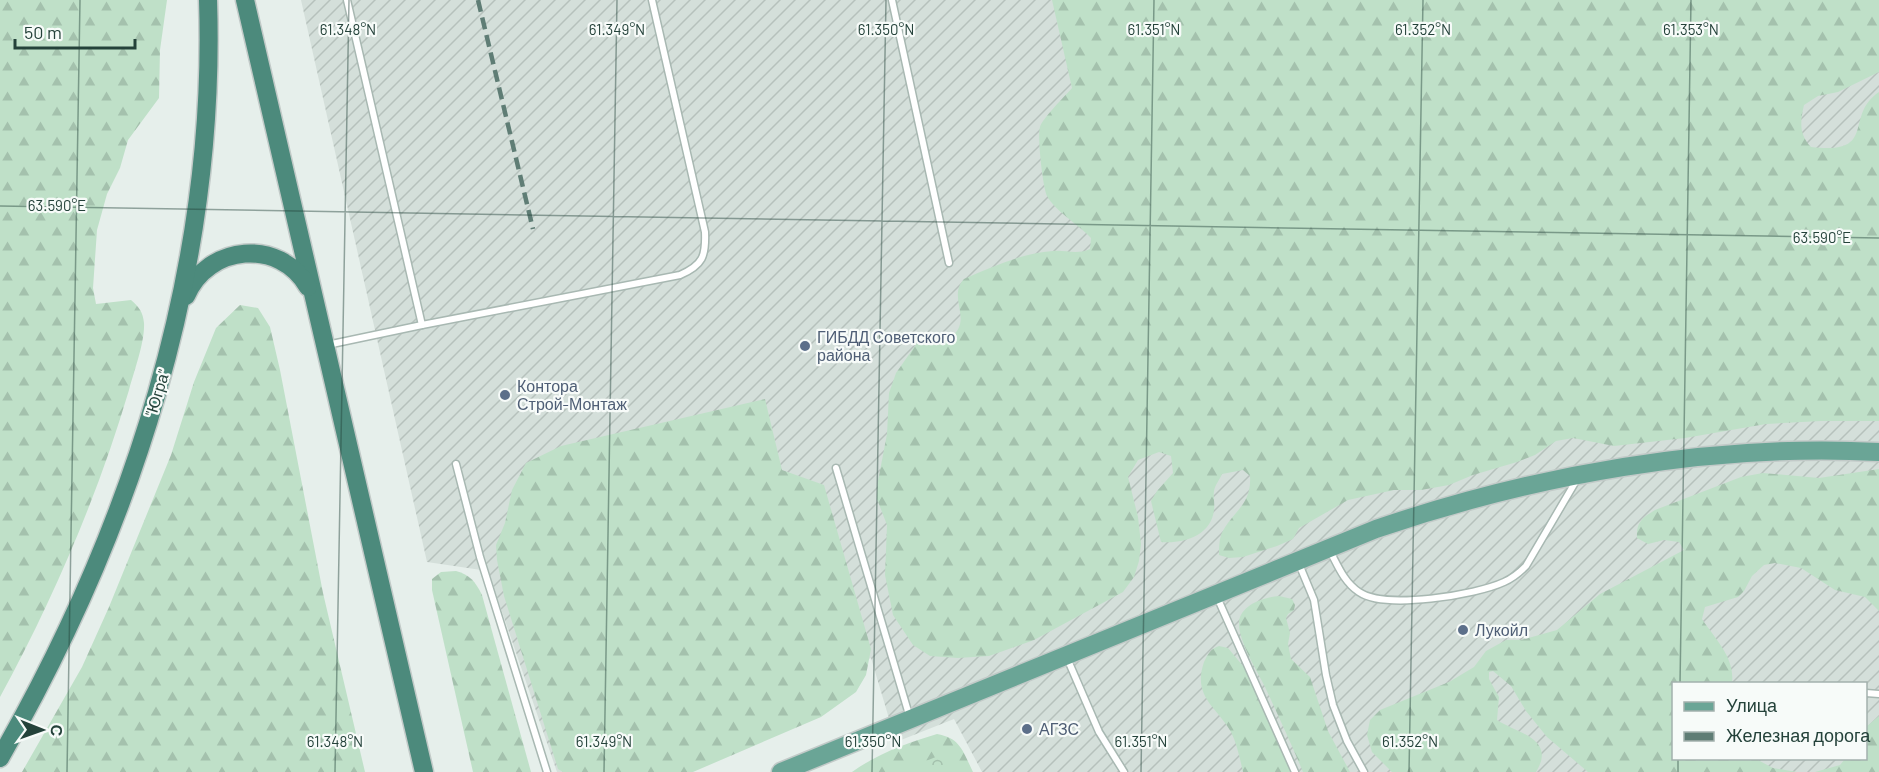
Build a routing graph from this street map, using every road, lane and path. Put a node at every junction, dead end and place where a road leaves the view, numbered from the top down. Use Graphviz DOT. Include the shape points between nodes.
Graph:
graph roads {
  1 [pos="208,0"];
  2 [pos="245,0"];
  3 [pos="347,0"];
  4 [pos="652,0"];
  5 [pos="892,0"];
  6 [pos="949,263"];
  7 [pos="318,311"];
  8 [pos="178,314"];
  9 [pos="422,325"];
  10 [pos="326,346"];
  11 [pos="1879,452"];
  12 [pos="456,464"];
  13 [pos="836,468"];
  14 [pos="1580,474"];
  15 [pos="1329,548"];
  16 [pos="1298,560"];
  17 [pos="1216,594"];
  18 [pos="1066,655"];
  19 [pos="910,718"];
  20 [pos="0,758"];
  21 [pos="424,772"];
  22 [pos="547,772"];
  23 [pos="780,772"];
  24 [pos="1124,772"];
  25 [pos="1295,772"];
  26 [pos="1364,772"];
  1 -- 8 [label="highway, \"Югра\"" via="204,154 191,253"];
  2 -- 7 [label="highway"];
  3 -- 9 [label="lane"];
  4 -- 9 [label="lane" via="705,232 702,260 680,275"];
  5 -- 6 [label="lane"];
  7 -- 8 [label="highway" via="296,269 278,258 253,253 227,257 206,270 189,290"];
  7 -- 10 [label="highway"];
  8 -- 20 [label="highway, \"Югра\"" via="145,432 103,550 67,633"];
  9 -- 10 [label="lane"];
  10 -- 21 [label="highway"];
  11 -- 14 [label="main road" via="1743,454"];
  12 -- 22 [label="lane" via="480,557"];
  13 -- 19 [label="lane"];
  14 -- 15 [label="main road" via="1448,505"];
  14 -- 15 [label="lane" via="1526,566 1501,584 1432,600 1377,598 1361,594 1350,585"];
  15 -- 16 [label="main road"];
  16 -- 17 [label="main road"];
  16 -- 26 [label="lane" via="1314,600 1334,705"];
  17 -- 18 [label="main road"];
  17 -- 25 [label="lane"];
  18 -- 19 [label="main road"];
  18 -- 24 [label="lane" via="1099,732"];
  19 -- 23 [label="main road"];
}
